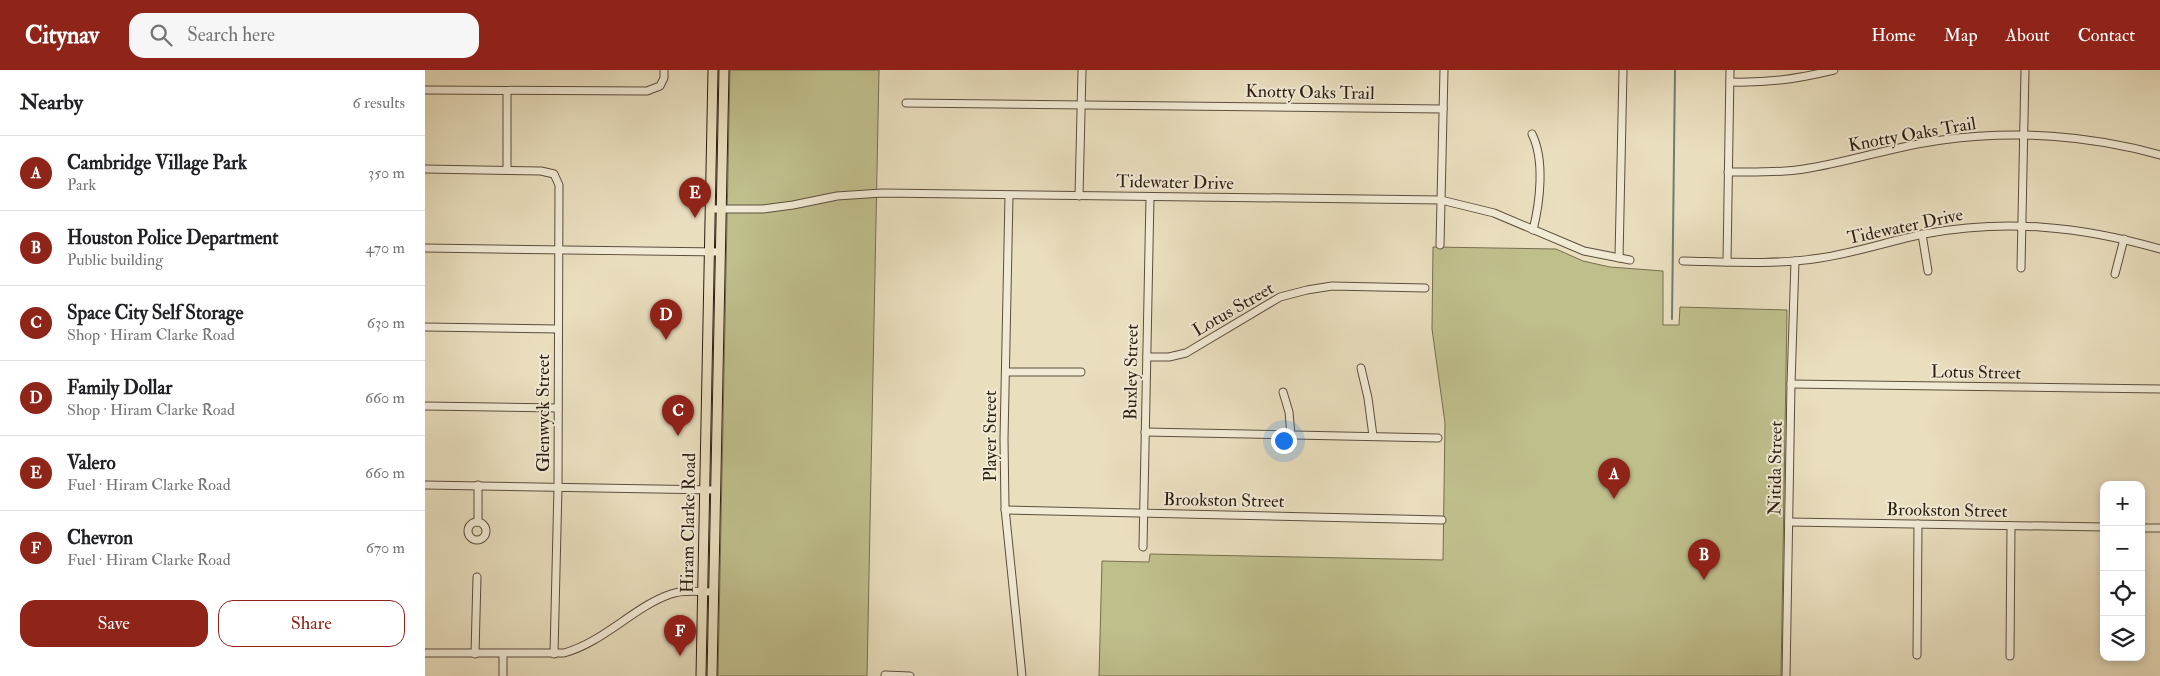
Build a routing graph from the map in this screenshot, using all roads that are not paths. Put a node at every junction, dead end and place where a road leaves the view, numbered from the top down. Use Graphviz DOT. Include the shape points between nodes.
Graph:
graph roads {
  1 [pos="664,70"];
  2 [pos="713,70"];
  3 [pos="723,70"];
  4 [pos="1082,70"];
  5 [pos="1444,70"];
  6 [pos="1623,70"];
  7 [pos="1730,70"];
  8 [pos="1835,70"];
  9 [pos="2025,70"];
  10 [pos="1729,82"];
  11 [pos="425,90"];
  12 [pos="507,91"];
  13 [pos="712,94"];
  14 [pos="723,95"];
  15 [pos="906,103"];
  16 [pos="1081,104"];
  17 [pos="1443,109"];
  18 [pos="1532,134"];
  19 [pos="2024,135"];
  20 [pos="2160,155"];
  21 [pos="425,169"];
  22 [pos="507,170"];
  23 [pos="1728,172"];
  24 [pos="1009,196"];
  25 [pos="1079,196"];
  26 [pos="1150,197"];
  27 [pos="1441,200"];
  28 [pos="710,209"];
  29 [pos="721,209"];
  30 [pos="2022,226"];
  31 [pos="1533,230"];
  32 [pos="1922,234"];
  33 [pos="2123,239"];
  34 [pos="1440,245"];
  35 [pos="425,248"];
  36 [pos="2160,249"];
  37 [pos="559,250"];
  38 [pos="710,252"];
  39 [pos="720,252"];
  40 [pos="1619,258"];
  41 [pos="1631,260"];
  42 [pos="1683,261"];
  43 [pos="1795,261"];
  44 [pos="1727,262"];
  45 [pos="2021,268"];
  46 [pos="1928,271"];
  47 [pos="2115,274"];
  48 [pos="1425,288"];
  49 [pos="425,327"];
  50 [pos="558,329"];
  51 [pos="1147,357"];
  52 [pos="1361,368"];
  53 [pos="708,372"];
  54 [pos="718,372"];
  55 [pos="1006,372"];
  56 [pos="1081,372"];
  57 [pos="1791,384"];
  58 [pos="2160,389"];
  59 [pos="1283,392"];
  60 [pos="425,406"];
  61 [pos="558,408"];
  62 [pos="1145,432"];
  63 [pos="1291,435"];
  64 [pos="1373,436"];
  65 [pos="1439,438"];
  66 [pos="425,485"];
  67 [pos="478,485"];
  68 [pos="557,487"];
  69 [pos="706,490"];
  70 [pos="715,490"];
  71 [pos="1005,510"];
  72 [pos="1144,513"];
  73 [pos="1442,520"];
  74 [pos="478,522"];
  75 [pos="1789,522"];
  76 [pos="1918,524"];
  77 [pos="2011,526"];
  78 [pos="2100,527"];
  79 [pos="2145,528"];
  80 [pos="2160,528"];
  81 [pos="1143,547"];
  82 [pos="477,577"];
  83 [pos="703,592"];
  84 [pos="714,592"];
  85 [pos="425,653"];
  86 [pos="475,654"];
  87 [pos="503,654"];
  88 [pos="554,654"];
  89 [pos="1917,655"];
  90 [pos="2010,656"];
  91 [pos="885,675"];
  92 [pos="503,676"];
  93 [pos="701,676"];
  94 [pos="712,676"];
  95 [pos="910,676"];
  96 [pos="1022,676"];
  97 [pos="1786,676"];
  1 -- 12 [label="street" via="660,86 647,91"];
  2 -- 13 [label="main road, Hiram Clarke Road"];
  3 -- 14 [label="main road, Hiram Clarke Road"];
  4 -- 16 [label="street"];
  5 -- 17 [label="street"];
  6 -- 40 [label="street"];
  7 -- 10 [label="street"];
  8 -- 10 [label="street" via="1763,83"];
  9 -- 19 [label="street"];
  10 -- 23 [label="street"];
  11 -- 12 [label="street"];
  12 -- 22 [label="street"];
  13 -- 14 [label="main road"];
  13 -- 28 [label="main road, Hiram Clarke Road"];
  14 -- 29 [label="main road, Hiram Clarke Road"];
  15 -- 16 [label="street, Knotty Oaks Trail"];
  16 -- 17 [label="street, Knotty Oaks Trail"];
  16 -- 25 [label="street"];
  17 -- 27 [label="street"];
  18 -- 31 [label="street" via="1539,147 1538,210"];
  19 -- 20 [label="street, Knotty Oaks Trail" via="2089,140"];
  19 -- 23 [label="street, Knotty Oaks Trail" via="1940,140 1801,169"];
  19 -- 30 [label="street"];
  21 -- 22 [label="street"];
  22 -- 37 [label="street, Glenwyck Street" via="541,170 554,174 559,185"];
  23 -- 44 [label="street"];
  24 -- 25 [label="street, Tidewater Drive"];
  24 -- 29 [label="street, Tidewater Drive" via="881,193 837,196 763,209"];
  24 -- 55 [label="street, Player Street"];
  25 -- 26 [label="street, Tidewater Drive"];
  26 -- 27 [label="street, Tidewater Drive"];
  26 -- 51 [label="street, Buxley Street"];
  27 -- 31 [label="street, Tidewater Drive" via="1494,213"];
  27 -- 34 [label="street"];
  28 -- 29 [label="street, Tidewater Drive"];
  28 -- 38 [label="main road, Hiram Clarke Road"];
  29 -- 39 [label="main road, Hiram Clarke Road"];
  30 -- 32 [label="street, Tidewater Drive" via="1992,225"];
  30 -- 33 [label="street, Tidewater Drive" via="2062,228"];
  30 -- 45 [label="street"];
  31 -- 40 [label="street, Tidewater Drive" via="1584,251"];
  32 -- 43 [label="street, Tidewater Drive" via="1847,254"];
  32 -- 46 [label="street"];
  33 -- 36 [label="street, Tidewater Drive"];
  33 -- 47 [label="street"];
  35 -- 37 [label="street"];
  37 -- 38 [label="street"];
  37 -- 50 [label="street, Glenwyck Street"];
  38 -- 39 [label="street"];
  38 -- 53 [label="main road, Hiram Clarke Road"];
  39 -- 54 [label="main road, Hiram Clarke Road"];
  40 -- 41 [label="street, Tidewater Drive"];
  42 -- 44 [label="street, Tidewater Drive"];
  43 -- 44 [label="street, Tidewater Drive"];
  43 -- 57 [label="street, Nitida Street"];
  48 -- 51 [label="street, Lotus Street" via="1332,286 1307,290 1280,297 1186,353"];
  49 -- 50 [label="street"];
  50 -- 61 [label="street, Glenwyck Street"];
  51 -- 62 [label="street, Buxley Street"];
  52 -- 64 [label="street" via="1369,398"];
  53 -- 54 [label="main road"];
  53 -- 69 [label="main road, Hiram Clarke Road"];
  54 -- 70 [label="main road, Hiram Clarke Road"];
  55 -- 56 [label="street"];
  55 -- 71 [label="street, Player Street"];
  57 -- 58 [label="street, Lotus Street"];
  57 -- 75 [label="street, Nitida Street"];
  59 -- 63 [label="street"];
  60 -- 61 [label="street"];
  61 -- 68 [label="street, Glenwyck Street"];
  62 -- 63 [label="street"];
  62 -- 72 [label="street, Buxley Street"];
  63 -- 64 [label="street"];
  64 -- 65 [label="street"];
  66 -- 67 [label="street"];
  67 -- 68 [label="street"];
  67 -- 74 [label="street"];
  68 -- 69 [label="street"];
  68 -- 88 [label="street, Glenwyck Street"];
  69 -- 70 [label="street"];
  69 -- 83 [label="main road, Hiram Clarke Road"];
  70 -- 84 [label="main road, Hiram Clarke Road"];
  71 -- 72 [label="street, Brookston Street"];
  71 -- 96 [label="street, Player Street"];
  72 -- 73 [label="street, Brookston Street"];
  72 -- 81 [label="street, Buxley Street"];
  75 -- 76 [label="street, Brookston Street"];
  75 -- 97 [label="street, Nitida Street"];
  76 -- 77 [label="street, Brookston Street"];
  76 -- 89 [label="street"];
  77 -- 78 [label="street, Brookston Street"];
  77 -- 90 [label="street"];
  79 -- 80 [label="street"];
  82 -- 86 [label="street"];
  83 -- 84 [label="street"];
  83 -- 88 [label="street" via="673,593 576,650"];
  83 -- 93 [label="main road, Hiram Clarke Road"];
  84 -- 94 [label="main road, Hiram Clarke Road"];
  85 -- 86 [label="street"];
  86 -- 87 [label="street"];
  87 -- 88 [label="street"];
  87 -- 92 [label="street"];
  91 -- 95 [label="street"];
}
